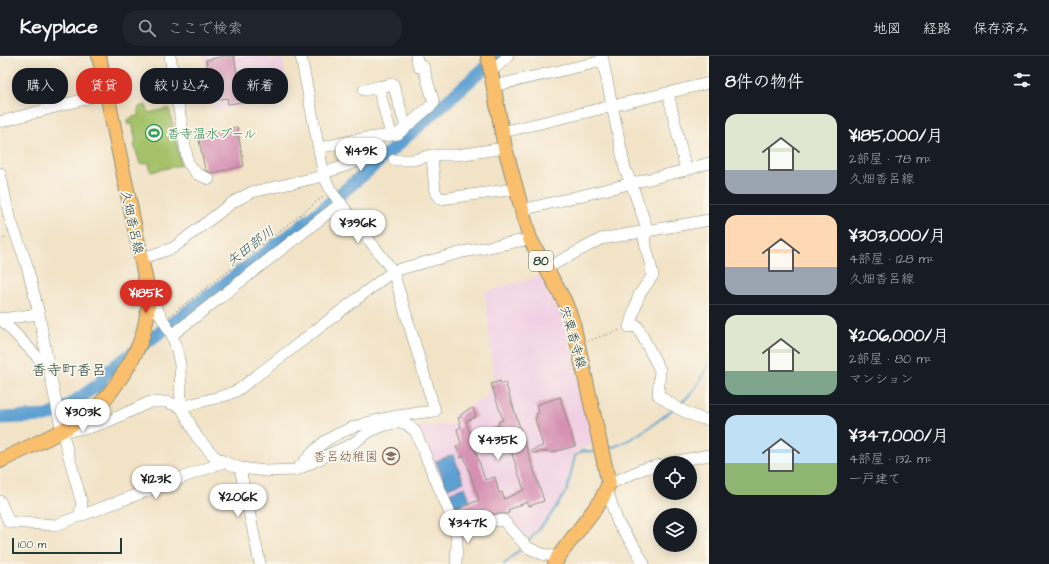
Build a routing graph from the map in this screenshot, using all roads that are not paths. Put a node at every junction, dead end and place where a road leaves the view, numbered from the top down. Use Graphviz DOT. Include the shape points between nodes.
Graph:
graph roads {
  1 [pos="99,56"];
  2 [pos="170,56"];
  3 [pos="301,56"];
  4 [pos="416,56"];
  5 [pos="488,56"];
  6 [pos="508,56"];
  7 [pos="602,59"];
  8 [pos="102,68"];
  9 [pos="491,72"];
  10 [pos="709,84"];
  11 [pos="493,86"];
  12 [pos="378,87"];
  13 [pos="364,90"];
  14 [pos="668,94"];
  15 [pos="76,101"];
  16 [pos="109,104"];
  17 [pos="611,107"];
  18 [pos="0,122"];
  19 [pos="406,127"];
  20 [pos="503,132"];
  21 [pos="391,134"];
  22 [pos="354,140"];
  23 [pos="319,148"];
  24 [pos="505,148"];
  25 [pos="432,155"];
  26 [pos="394,160"];
  27 [pos="709,163"];
  28 [pos="686,170"];
  29 [pos="0,173"];
  30 [pos="324,174"];
  31 [pos="209,179"];
  32 [pos="631,183"];
  33 [pos="516,189"];
  34 [pos="341,204"];
  35 [pos="522,210"];
  36 [pos="709,220"];
  37 [pos="648,231"];
  38 [pos="530,239"];
  39 [pos="140,259"];
  40 [pos="545,269"];
  41 [pos="393,271"];
  42 [pos="149,296"];
  43 [pos="39,314"];
  44 [pos="1,318"];
  45 [pos="172,335"];
  46 [pos="48,369"];
  47 [pos="181,407"];
  48 [pos="435,411"];
  49 [pos="709,420"];
  50 [pos="405,423"];
  51 [pos="62,431"];
  52 [pos="709,455"];
  53 [pos="697,457"];
  54 [pos="0,460"];
  55 [pos="224,462"];
  56 [pos="653,467"];
  57 [pos="240,468"];
  58 [pos="296,470"];
  59 [pos="608,487"];
  60 [pos="0,501"];
  61 [pos="79,516"];
  62 [pos="455,525"];
  63 [pos="556,560"];
  64 [pos="260,564"];
  65 [pos="456,564"];
  66 [pos="644,564"];
  1 -- 8 [label="main road, 久畑香呂線"];
  2 -- 31 [label="street" via="188,163 197,174"];
  3 -- 23 [label="street"];
  4 -- 19 [label="street" via="419,67 423,66 434,103"];
  5 -- 9 [label="main road, 宍粟香寺線 / 80"];
  6 -- 9 [label="street"];
  7 -- 11 [label="street"];
  7 -- 17 [label="street"];
  9 -- 11 [label="main road, 宍粟香寺線 / 80"];
  10 -- 14 [label="street"];
  11 -- 20 [label="main road, 宍粟香寺線 / 80"];
  12 -- 13 [label="street"];
  12 -- 19 [label="street" via="393,84"];
  12 -- 21 [label="street"];
  14 -- 17 [label="street"];
  14 -- 28 [label="street"];
  15 -- 18 [label="street"];
  16 -- 39 [label="main road, 久畑香呂線"];
  17 -- 20 [label="street"];
  17 -- 32 [label="street" via="624,169"];
  19 -- 21 [label="street" via="398,134"];
  20 -- 24 [label="main road, 宍粟香寺線 / 80"];
  21 -- 22 [label="street"];
  22 -- 23 [label="street"];
  22 -- 30 [label="street" via="356,162"];
  23 -- 30 [label="street"];
  24 -- 25 [label="street" via="457,155"];
  24 -- 33 [label="main road, 宍粟香寺線 / 80"];
  25 -- 26 [label="street" via="413,160"];
  25 -- 33 [label="street" via="435,192 440,199"];
  27 -- 28 [label="street"];
  28 -- 32 [label="street"];
  29 -- 43 [label="street" via="9,216 26,262"];
  30 -- 34 [label="street" via="331,191"];
  30 -- 39 [label="street" via="252,192 233,202 173,248"];
  32 -- 35 [label="street"];
  32 -- 37 [label="street"];
  33 -- 35 [label="main road, 宍粟香寺線 / 80"];
  34 -- 41 [label="street"];
  34 -- 45 [label="street"];
  35 -- 38 [label="main road, 宍粟香寺線 / 80"];
  36 -- 37 [label="street"];
  37 -- 40 [label="street" via="601,239"];
  37 -- 49 [label="street" via="644,238 652,275 639,295 629,327 637,326 660,370 658,395 697,418"];
  38 -- 40 [label="main road, 宍粟香寺線 / 80"];
  38 -- 41 [label="street" via="463,252"];
  39 -- 42 [label="main road, 久畑香呂線"];
  40 -- 59 [label="main road, 宍粟香寺線 / 80" via="565,302 573,323"];
  41 -- 47 [label="street" via="238,390"];
  41 -- 48 [label="street"];
  42 -- 45 [label="street"];
  42 -- 51 [label="main road, 久畑香呂線" via="145,329 131,364 94,410"];
  43 -- 44 [label="street"];
  43 -- 46 [label="street"];
  44 -- 46 [label="street"];
  45 -- 47 [label="street" via="180,365"];
  46 -- 51 [label="street"];
  47 -- 51 [label="street" via="167,402 150,402 88,428"];
  47 -- 55 [label="street" via="197,437 214,456"];
  48 -- 50 [label="street"];
  48 -- 58 [label="street" via="355,426 326,440"];
  50 -- 58 [label="street" via="394,423 369,432 352,444"];
  50 -- 62 [label="street" via="414,431"];
  51 -- 54 [label="main road, 久畑香呂線"];
  51 -- 61 [label="street" via="82,504"];
  52 -- 53 [label="street"];
  55 -- 57 [label="street"];
  55 -- 61 [label="street"];
  56 -- 59 [label="street"];
  57 -- 58 [label="street" via="267,471"];
  57 -- 64 [label="street"];
  59 -- 63 [label="main road" via="600,502"];
  59 -- 66 [label="street" via="618,523"];
  60 -- 61 [label="street" via="10,522 56,525"];
  62 -- 63 [label="street" via="503,520 525,544"];
  62 -- 65 [label="street"];
}
